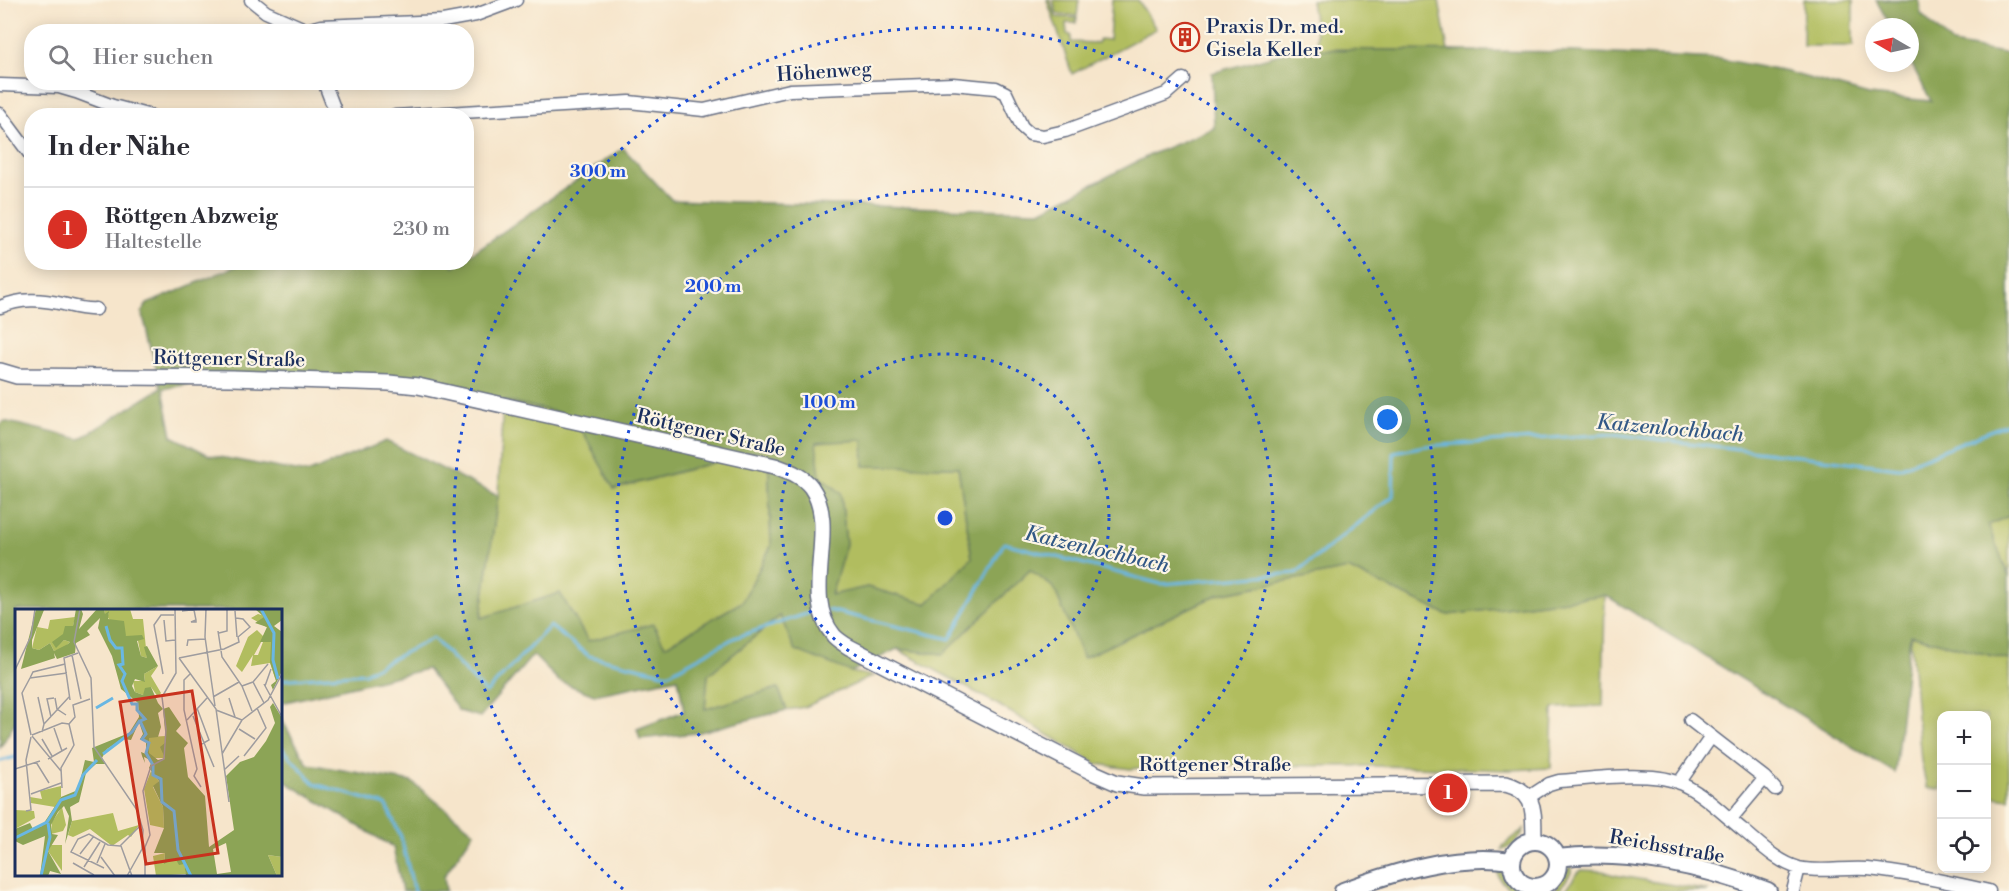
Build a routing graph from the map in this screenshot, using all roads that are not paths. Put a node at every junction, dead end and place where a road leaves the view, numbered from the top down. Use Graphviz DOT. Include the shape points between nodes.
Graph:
graph roads {
  1 [pos="251,0"];
  2 [pos="516,0"];
  3 [pos="292,24"];
  4 [pos="370,24"];
  5 [pos="1183,79"];
  6 [pos="0,85"];
  7 [pos="24,86"];
  8 [pos="69,90"];
  9 [pos="327,90"];
  10 [pos="120,108"];
  11 [pos="334,108"];
  12 [pos="474,111"];
  13 [pos="0,114"];
  14 [pos="24,146"];
  15 [pos="0,307"];
  16 [pos="96,309"];
  17 [pos="0,371"];
  18 [pos="1690,720"];
  19 [pos="1711,737"];
  20 [pos="1765,778"];
  21 [pos="1679,783"];
  22 [pos="1775,789"];
  23 [pos="1529,797"];
  24 [pos="1730,820"];
  25 [pos="1534,841"];
  26 [pos="1557,858"];
  27 [pos="1512,861"];
  28 [pos="1799,868"];
  29 [pos="1541,889"];
  30 [pos="1343,891"];
  31 [pos="1768,891"];
  32 [pos="1793,891"];
  33 [pos="1989,891"];
  1 -- 3 [label="street"];
  2 -- 4 [label="street" via="476,15 443,21"];
  5 -- 12 [label="street, Höhenweg" via="1166,94 1043,136 1022,128 1006,93 996,88 953,84 790,90 704,110 629,102"];
  6 -- 7 [label="street"];
  8 -- 10 [label="street"];
  9 -- 11 [label="street"];
  13 -- 14 [label="street"];
  15 -- 16 [label="street" via="38,300"];
  17 -- 23 [label="street, Röttgener Straße" via="17,376 232,378 418,386 775,466 796,474 811,487 819,508 821,610 834,636 1117,783 1143,787 1506,784 1518,787"];
  18 -- 19 [label="street"];
  19 -- 20 [label="street"];
  19 -- 21 [label="street"];
  20 -- 22 [label="street"];
  20 -- 24 [label="street"];
  21 -- 23 [label="street" via="1640,777 1559,781"];
  21 -- 24 [label="street"];
  23 -- 25 [label="street" via="1533,805"];
  24 -- 28 [label="street" via="1779,859"];
  25 -- 26 [label="main road" via="1545,843"];
  25 -- 27 [label="main road" via="1522,845"];
  26 -- 29 [label="main road" via="1555,875"];
  26 -- 31 [label="main road, Reichsstraße" via="1590,854 1643,859 1713,873"];
  27 -- 29 [label="main road" via="1522,883"];
  27 -- 30 [label="main road" via="1486,858 1439,864"];
  28 -- 32 [label="street"];
  28 -- 33 [label="street" via="1865,869"];
}
